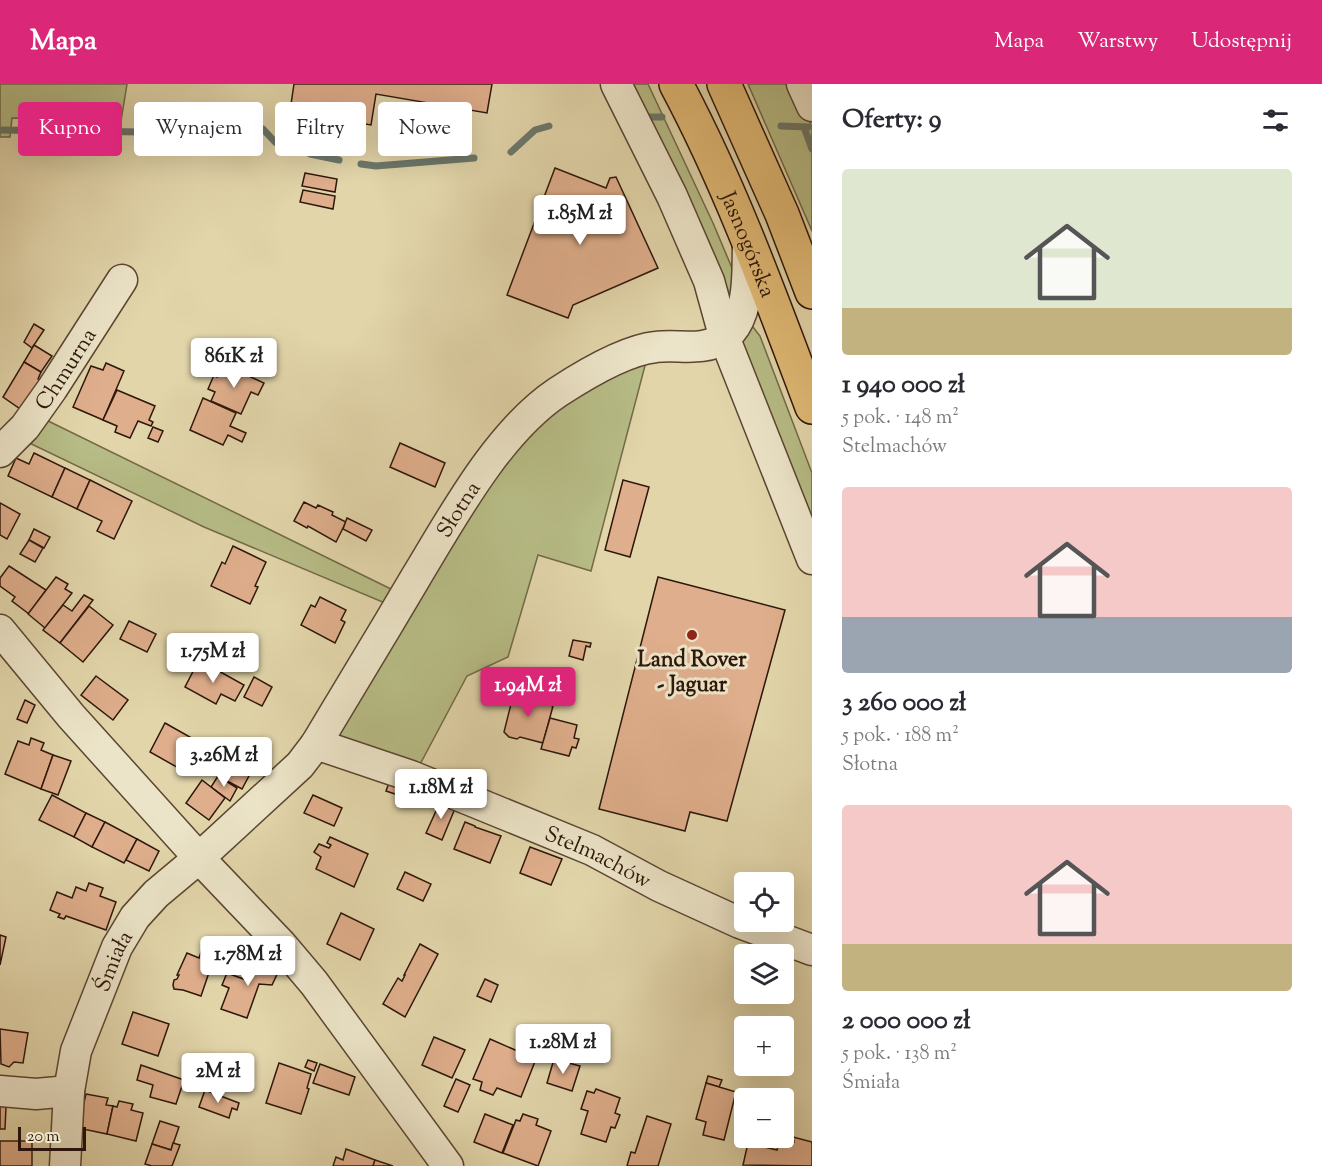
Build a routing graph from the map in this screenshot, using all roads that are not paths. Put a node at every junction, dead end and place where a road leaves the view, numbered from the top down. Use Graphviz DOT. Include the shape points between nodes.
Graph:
graph roads {
  1 [pos="616,84"];
  2 [pos="676,84"];
  3 [pos="724,84"];
  4 [pos="802,84"];
  5 [pos="812,106"];
  6 [pos="748,241"];
  7 [pos="122,280"];
  8 [pos="812,292"];
  9 [pos="725,339"];
  10 [pos="812,407"];
  11 [pos="0,452"];
  12 [pos="812,559"];
  13 [pos="0,630"];
  14 [pos="316,744"];
  15 [pos="199,858"];
  16 [pos="812,950"];
  17 [pos="0,1091"];
  18 [pos="69,1091"];
  19 [pos="65,1166"];
  20 [pos="448,1166"];
  1 -- 9 [label="street" via="709,281"];
  2 -- 6 [label="main road, Jasnogórska"];
  3 -- 8 [label="main road, Jasnogórska"];
  4 -- 5 [label="street"];
  6 -- 9 [label="street" via="744,303 733,331"];
  6 -- 10 [label="main road, Jasnogórska"];
  7 -- 11 [label="street, Chmurna" via="52,389 25,427"];
  9 -- 12 [label="street"];
  9 -- 14 [label="street, Słotna" via="704,346 656,347 629,354 557,392 526,418 487,465 445,529"];
  13 -- 15 [label="street" via="71,716"];
  14 -- 15 [label="street, Słotna" via="300,765"];
  14 -- 16 [label="street, Stelmachów" via="411,776 592,850 740,923"];
  15 -- 18 [label="street, Śmiała" via="156,894 135,917 117,947 76,1051"];
  15 -- 20 [label="street" via="314,983"];
  17 -- 18 [label="street"];
  18 -- 19 [label="street, Śmiała"];
}
